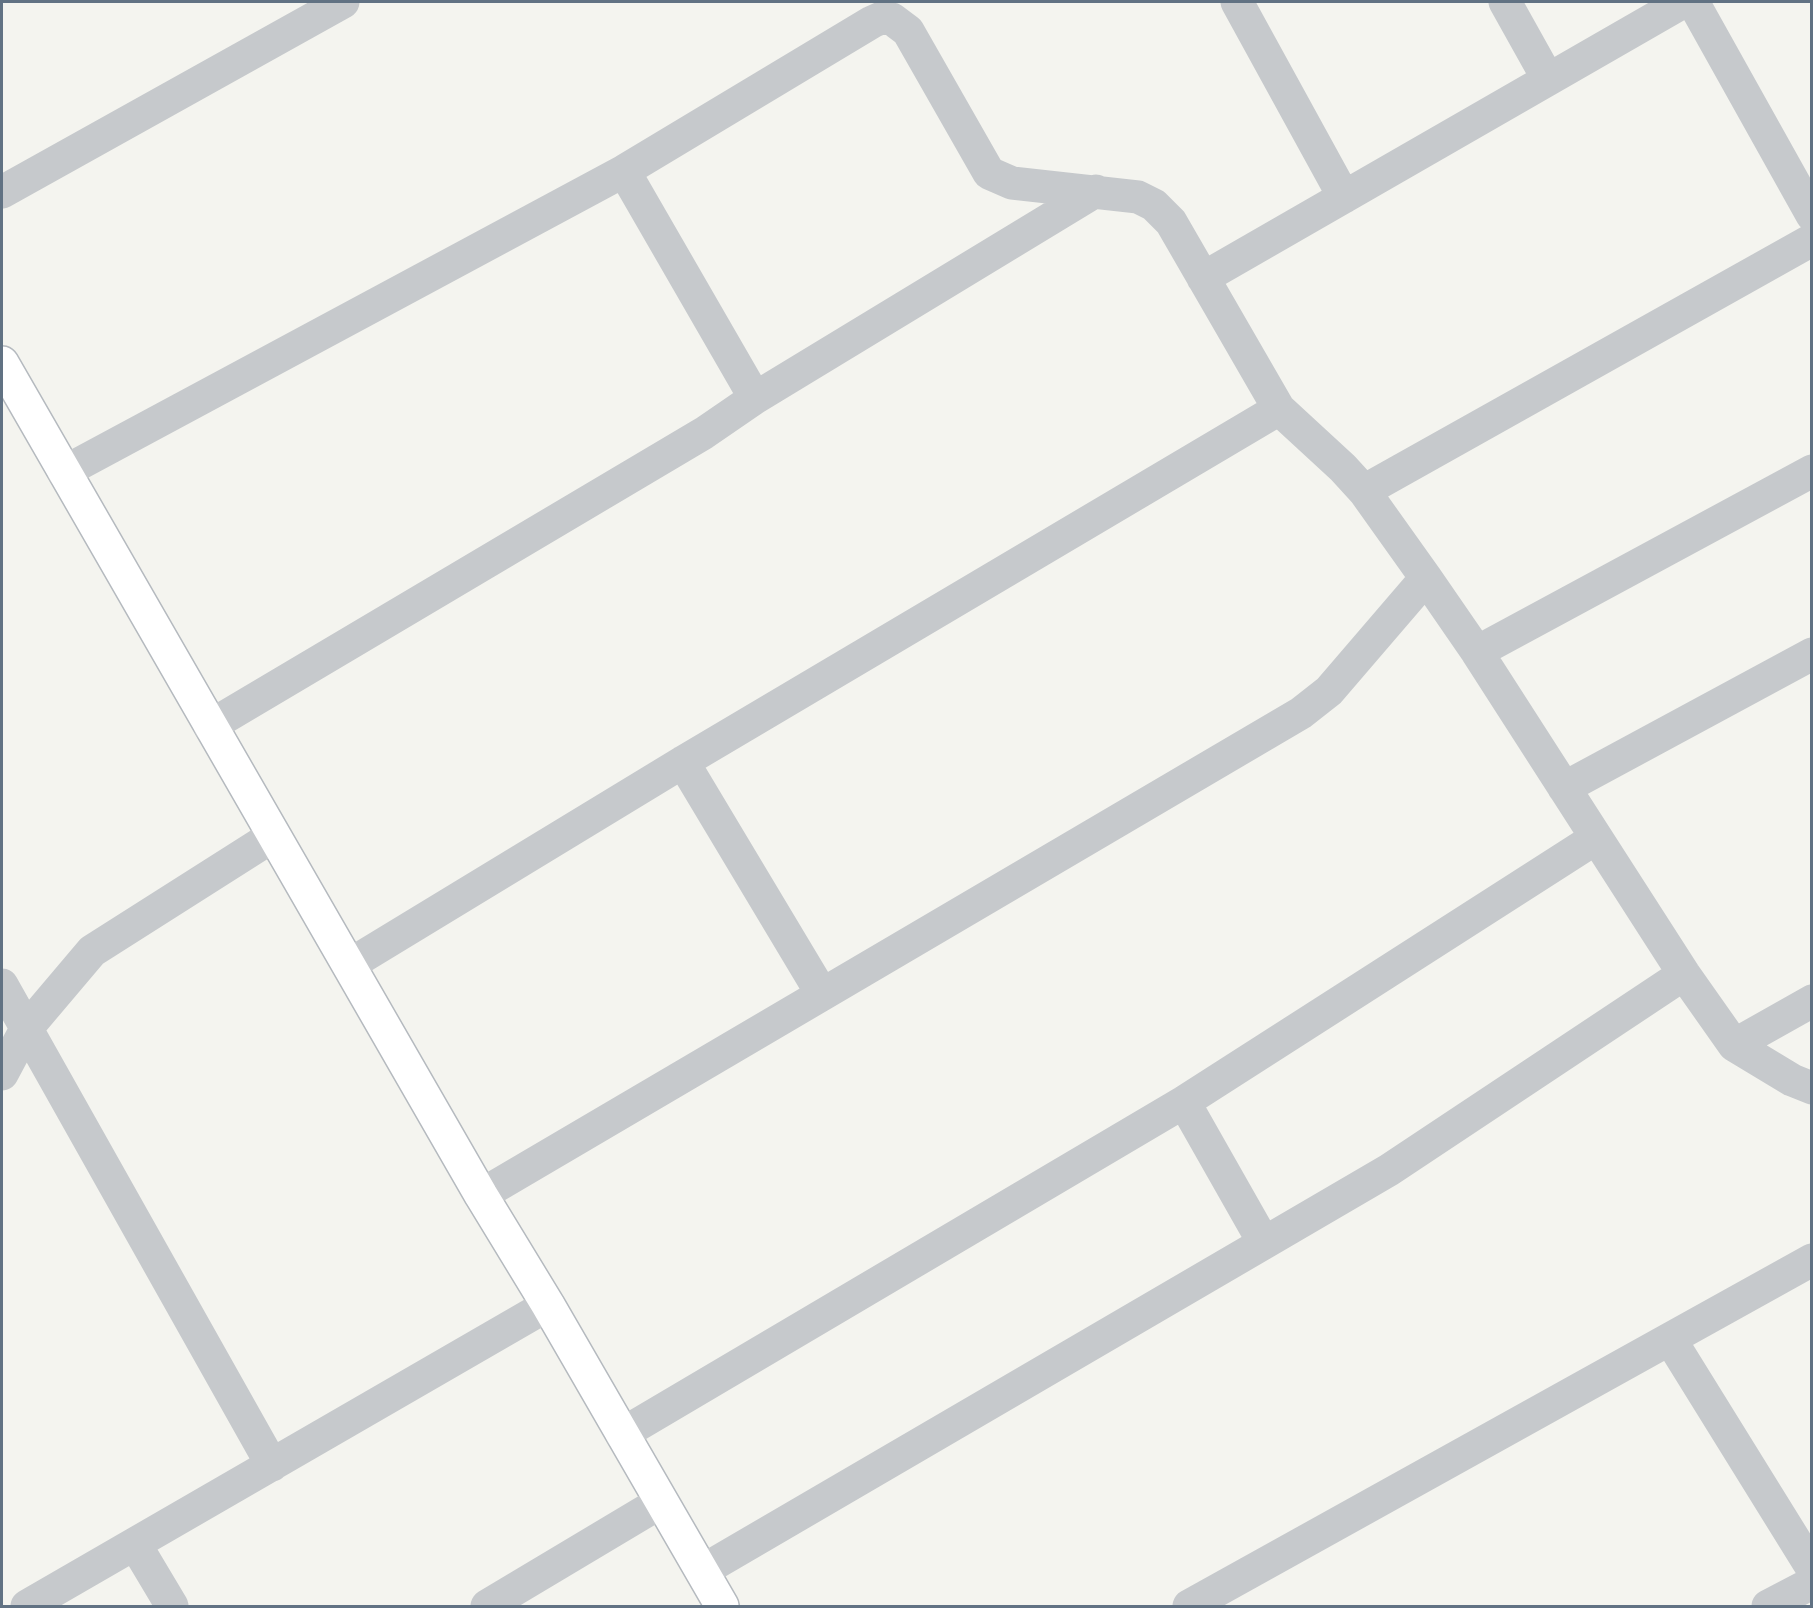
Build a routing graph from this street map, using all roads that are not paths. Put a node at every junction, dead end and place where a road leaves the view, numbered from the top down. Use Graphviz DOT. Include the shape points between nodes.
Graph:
graph roads {
  1 [pos="343,2"];
  2 [pos="1237,2"];
  3 [pos="1505,2"];
  4 [pos="1683,2"];
  5 [pos="1693,2"];
  6 [pos="1548,80"];
  7 [pos="624,171"];
  8 [pos="1096,191"];
  9 [pos="2,192"];
  10 [pos="1344,197"];
  11 [pos="1812,215"];
  12 [pos="1812,240"];
  13 [pos="1203,278"];
  14 [pos="2,363"];
  15 [pos="755,398"];
  16 [pos="1279,409"];
  17 [pos="1812,471"];
  18 [pos="64,472"];
  19 [pos="1364,491"];
  20 [pos="1426,579"];
  21 [pos="1477,652"];
  22 [pos="1812,654"];
  23 [pos="210,726"];
  24 [pos="683,762"];
  25 [pos="1564,788"];
  26 [pos="273,836"];
  27 [pos="1596,838"];
  28 [pos="349,965"];
  29 [pos="1684,974"];
  30 [pos="2,985"];
  31 [pos="822,994"];
  32 [pos="1812,1001"];
  33 [pos="26,1029"];
  34 [pos="1734,1045"];
  35 [pos="2,1074"];
  36 [pos="1812,1088"];
  37 [pos="1184,1102"];
  38 [pos="481,1195"];
  39 [pos="1264,1243"];
  40 [pos="1812,1260"];
  41 [pos="548,1305"];
  42 [pos="1670,1339"];
  43 [pos="622,1434"];
  44 [pos="272,1465"];
  45 [pos="661,1502"];
  46 [pos="135,1544"];
  47 [pos="1812,1568"];
  48 [pos="702,1571"];
  49 [pos="1812,1583"];
  50 [pos="27,1606"];
  51 [pos="172,1606"];
  52 [pos="487,1606"];
  53 [pos="722,1606"];
  54 [pos="1189,1606"];
  55 [pos="1768,1606"];
  1 -- 9 [label="street"];
  2 -- 10 [label="street"];
  3 -- 6 [label="street"];
  4 -- 6 [label="street"];
  5 -- 11 [label="street"];
  6 -- 10 [label="street"];
  7 -- 8 [label="street" via="881,18 892,19 908,31 989,173 1012,183"];
  7 -- 15 [label="street"];
  7 -- 18 [label="street"];
  8 -- 13 [label="street" via="1138,197 1154,205 1170,222"];
  8 -- 15 [label="street"];
  10 -- 13 [label="street"];
  12 -- 19 [label="street"];
  13 -- 16 [label="street"];
  14 -- 18 [label="main road"];
  15 -- 23 [label="street" via="693,439"];
  16 -- 19 [label="street"];
  16 -- 24 [label="street"];
  17 -- 21 [label="street"];
  18 -- 23 [label="main road"];
  19 -- 20 [label="street"];
  20 -- 21 [label="street"];
  20 -- 31 [label="street" via="1329,691 1300,713"];
  21 -- 25 [label="street"];
  22 -- 25 [label="street"];
  23 -- 26 [label="main road"];
  24 -- 28 [label="street"];
  24 -- 31 [label="street"];
  25 -- 27 [label="street"];
  26 -- 28 [label="main road"];
  26 -- 33 [label="street" via="92,951"];
  27 -- 29 [label="street"];
  27 -- 37 [label="street"];
  28 -- 38 [label="main road"];
  29 -- 34 [label="street"];
  29 -- 39 [label="street" via="1389,1170"];
  30 -- 33 [label="street"];
  31 -- 38 [label="street"];
  32 -- 34 [label="street"];
  33 -- 35 [label="street"];
  33 -- 44 [label="street"];
  34 -- 36 [label="street"];
  37 -- 39 [label="street"];
  37 -- 43 [label="street"];
  38 -- 41 [label="main road"];
  39 -- 48 [label="street"];
  40 -- 42 [label="street"];
  41 -- 43 [label="main road"];
  41 -- 44 [label="street"];
  42 -- 47 [label="street"];
  42 -- 54 [label="street"];
  43 -- 45 [label="main road"];
  44 -- 46 [label="street"];
  45 -- 48 [label="main road"];
  45 -- 52 [label="street"];
  46 -- 50 [label="street"];
  46 -- 51 [label="street"];
  48 -- 53 [label="main road"];
  49 -- 55 [label="street"];
}
